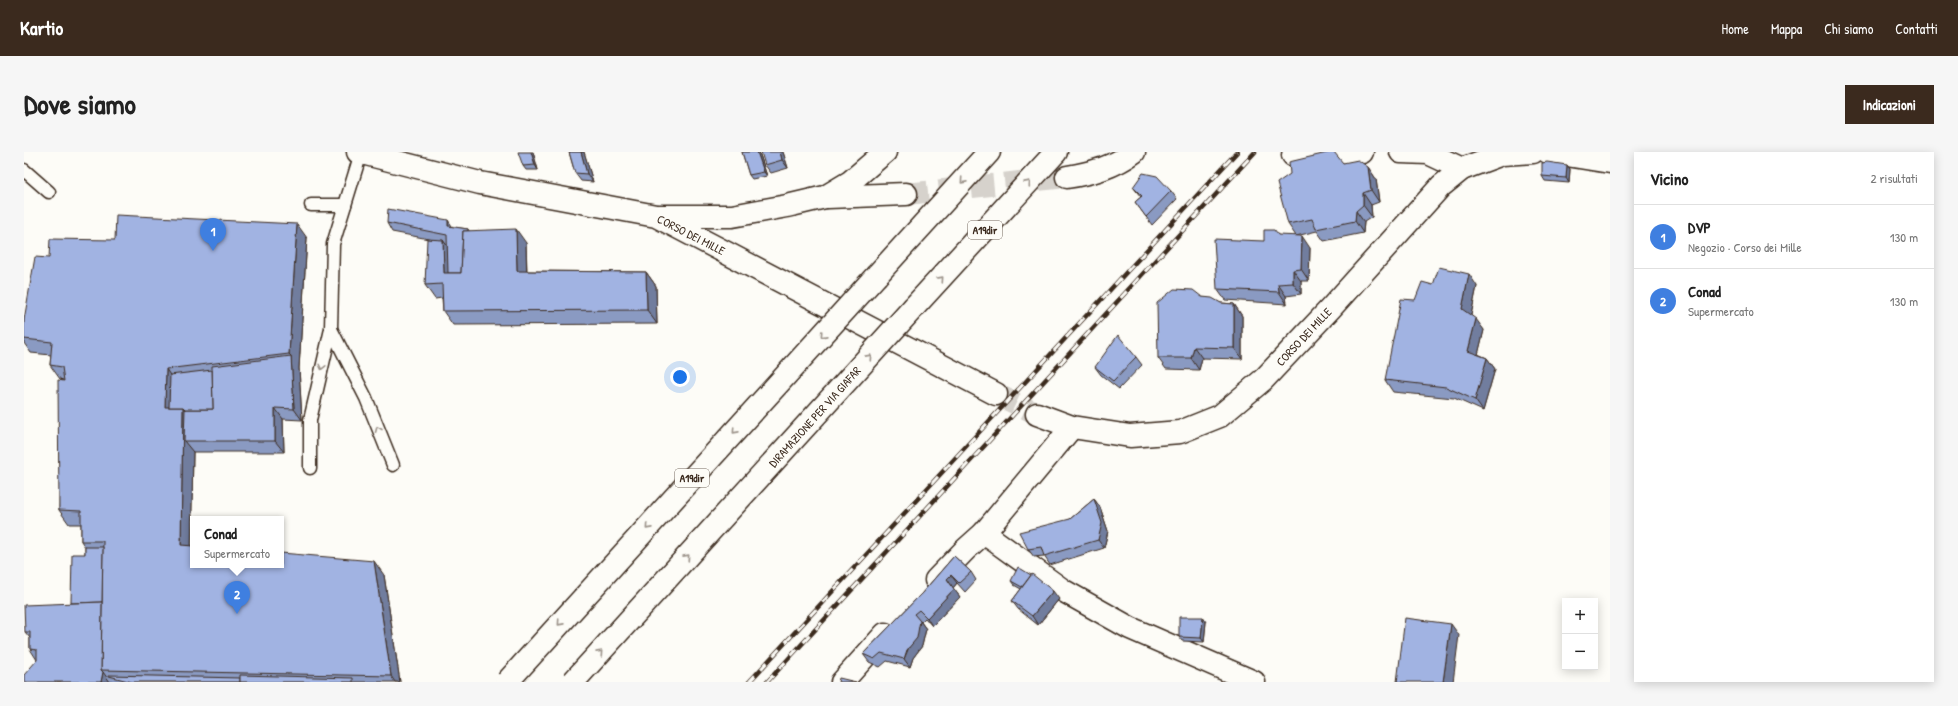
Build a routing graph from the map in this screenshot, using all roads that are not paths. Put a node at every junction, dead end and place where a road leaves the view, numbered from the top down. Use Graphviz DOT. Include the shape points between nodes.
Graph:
graph roads {
  1 [pos="359,152"];
  2 [pos="885,152"];
  3 [pos="989,152"];
  4 [pos="1056,152"];
  5 [pos="1134,152"];
  6 [pos="1362,152"];
  7 [pos="1401,152"];
  8 [pos="1532,152"];
  9 [pos="1548,152"];
  10 [pos="1293,155"];
  11 [pos="1610,162"];
  12 [pos="1462,169"];
  13 [pos="24,170"];
  14 [pos="1067,177"];
  15 [pos="49,192"];
  16 [pos="906,194"];
  17 [pos="824,197"];
  18 [pos="311,204"];
  19 [pos="345,205"];
  20 [pos="656,216"];
  21 [pos="331,329"];
  22 [pos="996,394"];
  23 [pos="1037,414"];
  24 [pos="1072,427"];
  25 [pos="393,465"];
  26 [pos="310,468"];
  27 [pos="984,533"];
  28 [pos="921,596"];
  29 [pos="899,619"];
  30 [pos="507,682"];
  31 [pos="573,682"];
  32 [pos="842,682"];
  33 [pos="1254,682"];
  1 -- 19 [label="lane"];
  1 -- 20 [label="main road, CORSO DEI MILLE" via="480,183"];
  2 -- 17 [label="main road" via="850,182"];
  3 -- 30 [label="main road, A19dir, one-way, bridge"];
  31 -- 4 [label="main road, DIRAMAZIONE PER VIA GIAFAR / A19dir, one-way, bridge"];
  5 -- 14 [label="main road" via="1121,162 1092,173"];
  6 -- 10 [label="main road"];
  7 -- 12 [label="main road" via="1428,153"];
  8 -- 12 [label="main road, CORSO DEI MILLE" via="1502,154"];
  9 -- 11 [label="main road"];
  12 -- 24 [label="main road, CORSO DEI MILLE" via="1441,186 1264,379 1220,416 1180,432 1130,436"];
  13 -- 15 [label="lane"];
  16 -- 17 [label="main road"];
  17 -- 20 [label="main road" via="732,216"];
  18 -- 19 [label="lane"];
  19 -- 21 [label="lane" via="333,244"];
  20 -- 22 [label="main road, CORSO DEI MILLE"];
  25 -- 21 [label="lane, one-way" via="366,398"];
  21 -- 26 [label="lane, one-way" via="310,420"];
  23 -- 24 [label="main road, CORSO DEI MILLE"];
  24 -- 27 [label="main road"];
  27 -- 28 [label="main road"];
  27 -- 33 [label="main road" via="1064,591 1130,628"];
  29 -- 32 [label="main road"];
}
